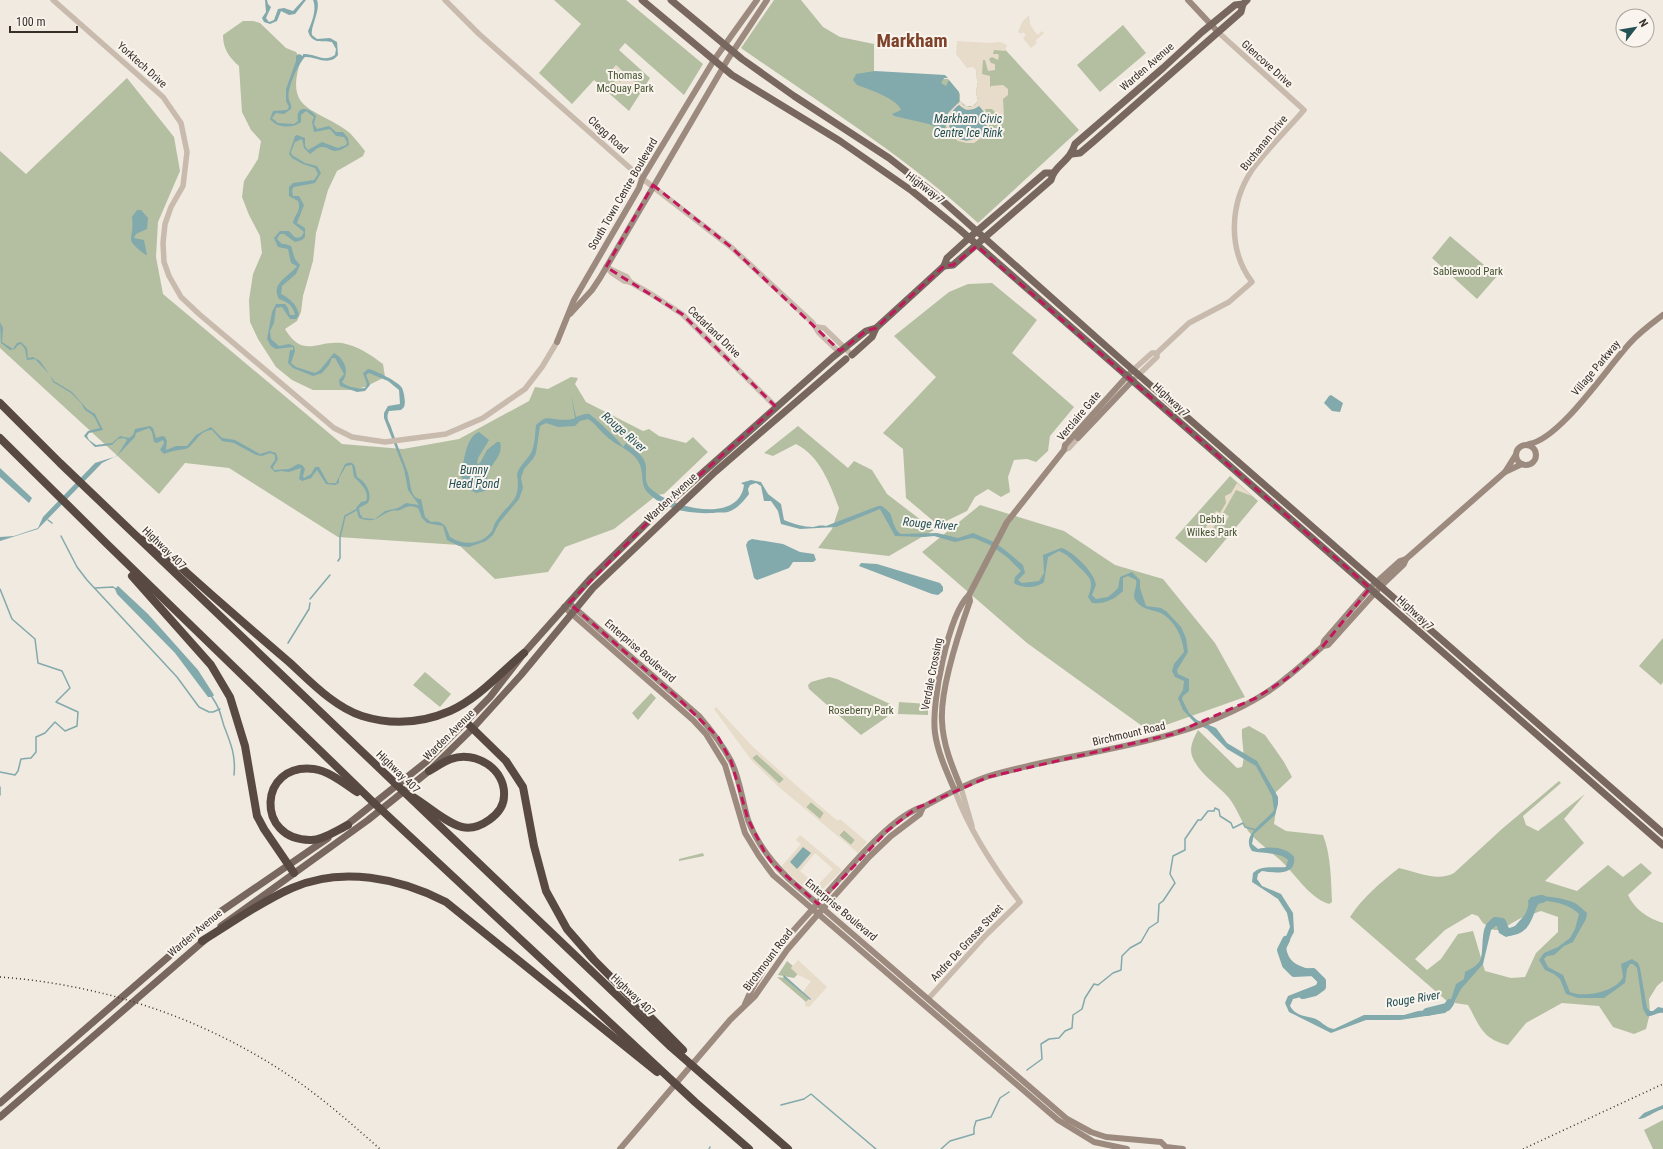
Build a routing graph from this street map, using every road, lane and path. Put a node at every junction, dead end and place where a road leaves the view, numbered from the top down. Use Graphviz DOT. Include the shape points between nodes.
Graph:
graph roads {
  1 [pos="52,0"];
  2 [pos="445,0"];
  3 [pos="642,0"];
  4 [pos="671,0"];
  5 [pos="757,0"];
  6 [pos="768,0"];
  7 [pos="1188,0"];
  8 [pos="1245,2"];
  9 [pos="1211,25"];
  10 [pos="1218,32"];
  11 [pos="726,44"];
  12 [pos="733,52"];
  13 [pos="714,60"];
  14 [pos="724,68"];
  15 [pos="1304,110"];
  16 [pos="1072,154"];
  17 [pos="1052,173"];
  18 [pos="642,179"];
  19 [pos="653,185"];
  20 [pos="978,230"];
  21 [pos="969,238"];
  22 [pos="986,238"];
  23 [pos="977,246"];
  24 [pos="597,260"];
  25 [pos="606,266"];
  26 [pos="944,266"];
  27 [pos="1252,282"];
  28 [pos="578,291"];
  29 [pos="587,296"];
  30 [pos="570,314"];
  31 [pos="1663,315"];
  32 [pos="876,328"];
  33 [pos="557,342"];
  34 [pos="842,350"];
  35 [pos="849,357"];
  36 [pos="1136,372"];
  37 [pos="1130,378"];
  38 [pos="0,403"];
  39 [pos="776,407"];
  40 [pos="1546,436"];
  41 [pos="0,438"];
  42 [pos="1078,438"];
  43 [pos="1529,444"];
  44 [pos="1064,450"];
  45 [pos="1536,453"];
  46 [pos="1515,456"];
  47 [pos="1522,464"];
  48 [pos="1505,472"];
  49 [pos="110,512"];
  50 [pos="106,544"];
  51 [pos="1378,584"];
  52 [pos="1373,590"];
  53 [pos="969,595"];
  54 [pos="566,605"];
  55 [pos="573,611"];
  56 [pos="524,653"];
  57 [pos="466,722"];
  58 [pos="473,728"];
  59 [pos="429,771"];
  60 [pos="961,788"];
  61 [pos="401,790"];
  62 [pos="955,791"];
  63 [pos="373,802"];
  64 [pos="924,807"];
  65 [pos="348,825"];
  66 [pos="972,826"];
  67 [pos="1663,832"];
  68 [pos="1663,846"];
  69 [pos="287,864"];
  70 [pos="294,873"];
  71 [pos="1020,902"];
  72 [pos="818,904"];
  73 [pos="813,909"];
  74 [pos="824,909"];
  75 [pos="819,914"];
  76 [pos="202,942"];
  77 [pos="929,998"];
  78 [pos="745,1004"];
  79 [pos="674,1045"];
  80 [pos="654,1066"];
  81 [pos="0,1103"];
  82 [pos="0,1117"];
  83 [pos="1164,1148"];
  84 [pos="620,1149"];
  85 [pos="749,1149"];
  86 [pos="788,1149"];
  87 [pos="1127,1149"];
  88 [pos="1183,1149"];
  1 -- 33 [label="street, Yorktech Drive" via="162,97 177,119 188,152 183,186 169,212 163,243 164,262 181,297 334,428 352,438 385,442 446,434 483,418 525,389"];
  2 -- 18 [label="street, Clegg Road" via="479,34"];
  3 -- 13 [label="main road, Highway 7"];
  4 -- 11 [label="main road, Highway 7"];
  5 -- 11 [label="main road, South Town Centre Boulevard"];
  6 -- 12 [label="main road, South Town Centre Boulevard"];
  7 -- 9 [label="main road"];
  8 -- 9 [label="main road, Warden Avenue" via="1235,6"];
  8 -- 10 [label="main road, Warden Avenue" via="1241,12"];
  9 -- 10 [label="main road"];
  9 -- 16 [label="main road, Warden Avenue" via="1075,144"];
  10 -- 15 [label="street, Glencove Drive"];
  10 -- 16 [label="main road, Warden Avenue" via="1093,142 1080,152"];
  11 -- 12 [label="main road, Highway 7"];
  11 -- 13 [label="main road, South Town Centre Boulevard"];
  12 -- 14 [label="main road, South Town Centre Boulevard"];
  12 -- 20 [label="main road, Highway 7" via="794,96 889,158"];
  13 -- 14 [label="main road, Highway 7"];
  13 -- 18 [label="main road, South Town Centre Boulevard"];
  14 -- 19 [label="main road, South Town Centre Boulevard"];
  14 -- 21 [label="main road, Highway 7" via="766,97 835,138 912,191"];
  15 -- 27 [label="street, Buchanan Drive" via="1258,163 1240,194 1234,224 1236,245 1242,265"];
  16 -- 17 [label="main road, Warden Avenue"];
  17 -- 20 [label="main road, Warden Avenue" via="1045,173"];
  17 -- 22 [label="main road, Warden Avenue" via="1051,180"];
  18 -- 19 [label="street, Clegg Road"];
  18 -- 24 [label="main road, South Town Centre Boulevard"];
  19 -- 25 [label="main road, South Town Centre Boulevard"];
  19 -- 34 [label="street, Clegg Road" via="731,247 817,327 824,328"];
  20 -- 21 [label="main road, Warden Avenue"];
  20 -- 22 [label="main road, Highway 7"];
  21 -- 23 [label="main road, Highway 7"];
  21 -- 26 [label="main road, Warden Avenue" via="948,258"];
  22 -- 23 [label="main road, Warden Avenue"];
  22 -- 36 [label="main road, Highway 7"];
  23 -- 26 [label="main road, Warden Avenue" via="954,265"];
  23 -- 37 [label="main road, Highway 7"];
  24 -- 25 [label="main road, Cedarland Drive"];
  24 -- 28 [label="main road, South Town Centre Boulevard"];
  25 -- 29 [label="main road, South Town Centre Boulevard"];
  25 -- 39 [label="street, Cedarland Drive" via="618,277 682,314"];
  26 -- 32 [label="main road, Warden Avenue"];
  27 -- 36 [label="street, Verclaire Gate" via="1229,302 1189,323 1157,353 1157,357"];
  28 -- 29 [label="main road"];
  28 -- 30 [label="main road, South Town Centre Boulevard"];
  29 -- 30 [label="main road, South Town Centre Boulevard"];
  30 -- 33 [label="main road, South Town Centre Boulevard"];
  31 -- 40 [label="main road, Village Parkway" via="1631,342 1568,417"];
  32 -- 34 [label="main road, Warden Avenue" via="866,330"];
  32 -- 35 [label="main road, Warden Avenue" via="872,337"];
  34 -- 35 [label="street, Clegg Road"];
  34 -- 39 [label="main road, Warden Avenue"];
  35 -- 55 [label="main road, Warden Avenue" via="686,498 593,588"];
  36 -- 37 [label="main road, Verclaire Gate"];
  36 -- 51 [label="main road, Highway 7"];
  37 -- 42 [label="main road, Verclaire Gate"];
  37 -- 44 [label="main road, Verclaire Gate" via="1065,445"];
  37 -- 52 [label="main road, Highway 7"];
  38 -- 49 [label="highway, Highway 407"];
  39 -- 54 [label="main road, Warden Avenue" via="655,515"];
  40 -- 43 [label="main road, Village Parkway"];
  40 -- 45 [label="main road, Village Parkway"];
  41 -- 50 [label="highway"];
  42 -- 44 [label="street, Verclaire Gate"];
  43 -- 45 [label="main road"];
  43 -- 46 [label="main road" via="1518,447"];
  44 -- 53 [label="main road, Verdale Crossing" via="1020,504 996,540"];
  45 -- 47 [label="main road" via="1532,463"];
  46 -- 47 [label="main road"];
  46 -- 48 [label="main road"];
  47 -- 48 [label="main road"];
  48 -- 51 [label="main road" via="1406,559 1404,564"];
  49 -- 56 [label="highway" via="168,556 342,707 361,716 408,722 451,711 478,694"];
  49 -- 61 [label="highway, Highway 407"];
  50 -- 63 [label="highway"];
  50 -- 69 [label="highway" via="211,665 230,697 245,746 257,816"];
  51 -- 52 [label="main road, Birchmount Road"];
  51 -- 67 [label="main road, Highway 7"];
  52 -- 60 [label="main road, Birchmount Road" via="1324,641 1323,646 1286,678 1244,704 1209,721 1136,744 1030,765"];
  52 -- 68 [label="main road, Highway 7"];
  53 -- 60 [label="main road, Verdale Crossing" via="970,601 958,636 942,707 944,742"];
  53 -- 62 [label="main road, Verdale Crossing" via="963,600 948,638 934,714 939,752"];
  54 -- 55 [label="main road, Enterprise Boulevard"];
  54 -- 56 [label="main road, Warden Avenue"];
  55 -- 58 [label="main road, Warden Avenue" via="521,675"];
  55 -- 72 [label="main road, Enterprise Boulevard" via="638,662 699,716 718,737 731,762 756,839 772,863"];
  55 -- 73 [label="main road, Enterprise Boulevard" via="706,734 725,765 746,833 759,856 773,875"];
  56 -- 57 [label="main road, Warden Avenue" via="490,697"];
  57 -- 58 [label="highway"];
  57 -- 65 [label="main road, Warden Avenue" via="411,776"];
  58 -- 59 [label="main road, Warden Avenue"];
  58 -- 79 [label="highway" via="506,761 523,787 546,892 567,929"];
  59 -- 61 [label="highway" via="455,758 468,757 482,761 495,770 503,783 505,797 498,811 486,823 471,828 461,827"];
  59 -- 70 [label="main road, Warden Avenue" via="368,820"];
  60 -- 62 [label="main road, Birchmount Road"];
  60 -- 66 [label="street, Verdale Crossing"];
  61 -- 79 [label="highway, Highway 407"];
  62 -- 64 [label="main road, Birchmount Road"];
  62 -- 66 [label="street, Verdale Crossing" via="966,819"];
  63 -- 65 [label="highway" via="316,769 299,768 282,776 272,791 269,800 275,822 294,837 311,840"];
  63 -- 80 [label="highway"];
  64 -- 72 [label="main road, Birchmount Road" via="915,809 886,831"];
  64 -- 74 [label="main road, Birchmount Road" via="920,814 891,836 870,857"];
  65 -- 69 [label="main road, Warden Avenue"];
  66 -- 71 [label="street, Verdale Crossing" via="989,860"];
  69 -- 70 [label="highway"];
  69 -- 81 [label="main road, Warden Avenue" via="220,912"];
  70 -- 76 [label="main road, Warden Avenue"];
  71 -- 77 [label="street, Andre De Grasse Street"];
  72 -- 73 [label="main road, Birchmount Road"];
  72 -- 74 [label="main road, Enterprise Boulevard"];
  73 -- 75 [label="main road, Enterprise Boulevard"];
  73 -- 78 [label="main road, Birchmount Road" via="780,946"];
  74 -- 75 [label="main road, Birchmount Road"];
  74 -- 77 [label="main road, Enterprise Boulevard"];
  75 -- 78 [label="main road, Birchmount Road" via="787,950 755,996"];
  75 -- 87 [label="main road, Enterprise Boulevard" via="1058,1120 1094,1142"];
  76 -- 80 [label="highway" via="266,900 293,887 338,878 364,877 391,881 446,902"];
  76 -- 82 [label="main road, Warden Avenue"];
  77 -- 83 [label="main road, Enterprise Boulevard" via="1067,1119 1106,1137 1161,1142"];
  78 -- 84 [label="main road, Birchmount Road"];
  79 -- 86 [label="highway, Highway 407"];
  80 -- 85 [label="highway"];
  83 -- 88 [label="main road, Enterprise Boulevard"];
}
